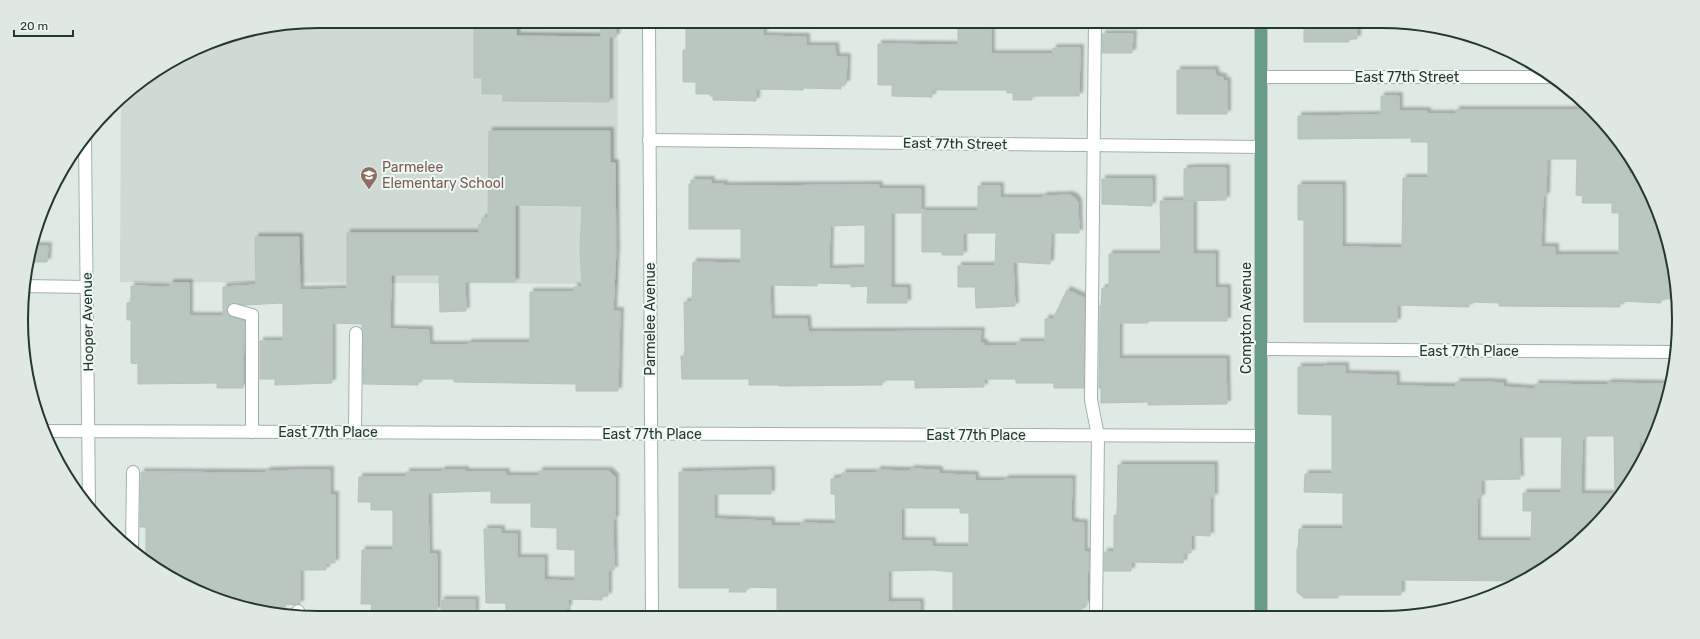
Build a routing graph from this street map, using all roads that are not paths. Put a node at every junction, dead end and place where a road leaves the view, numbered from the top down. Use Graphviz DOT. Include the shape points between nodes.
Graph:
graph roads {
  1 [pos="649,28"];
  2 [pos="1095,28"];
  3 [pos="1261,28"];
  4 [pos="1261,77"];
  5 [pos="1542,77"];
  6 [pos="649,140"];
  7 [pos="85,146"];
  8 [pos="1094,146"];
  9 [pos="1261,148"];
  10 [pos="30,286"];
  11 [pos="87,287"];
  12 [pos="234,310"];
  13 [pos="356,333"];
  14 [pos="1261,350"];
  15 [pos="1670,352"];
  16 [pos="50,431"];
  17 [pos="89,431"];
  18 [pos="252,432"];
  19 [pos="355,432"];
  20 [pos="651,434"];
  21 [pos="1098,436"];
  22 [pos="1261,436"];
  23 [pos="133,472"];
  24 [pos="89,498"];
  25 [pos="132,543"];
  26 [pos="652,611"];
  27 [pos="1096,611"];
  28 [pos="1261,611"];
  1 -- 6 [label="street, Parmelee Avenue"];
  2 -- 8 [label="street"];
  3 -- 4 [label="main road, Compton Avenue"];
  4 -- 5 [label="street, East 77th Street"];
  4 -- 9 [label="main road, Compton Avenue"];
  6 -- 8 [label="street, East 77th Street"];
  6 -- 20 [label="street, Parmelee Avenue"];
  7 -- 11 [label="street, Hooper Avenue"];
  8 -- 9 [label="street, East 77th Street"];
  8 -- 21 [label="street" via="1091,400"];
  9 -- 14 [label="main road, Compton Avenue"];
  10 -- 11 [label="street"];
  11 -- 17 [label="street, Hooper Avenue"];
  12 -- 18 [label="street" via="252,315"];
  13 -- 19 [label="street"];
  14 -- 15 [label="street, East 77th Place"];
  14 -- 22 [label="main road, Compton Avenue"];
  16 -- 17 [label="street, East 77th Place"];
  17 -- 18 [label="street, East 77th Place"];
  17 -- 24 [label="street, Hooper Avenue"];
  18 -- 19 [label="street, East 77th Place"];
  19 -- 20 [label="street, East 77th Place"];
  20 -- 21 [label="street, East 77th Place"];
  20 -- 26 [label="street, Parmelee Avenue"];
  21 -- 22 [label="street, East 77th Place"];
  21 -- 27 [label="street"];
  22 -- 28 [label="main road, Compton Avenue"];
  23 -- 25 [label="street"];
}
